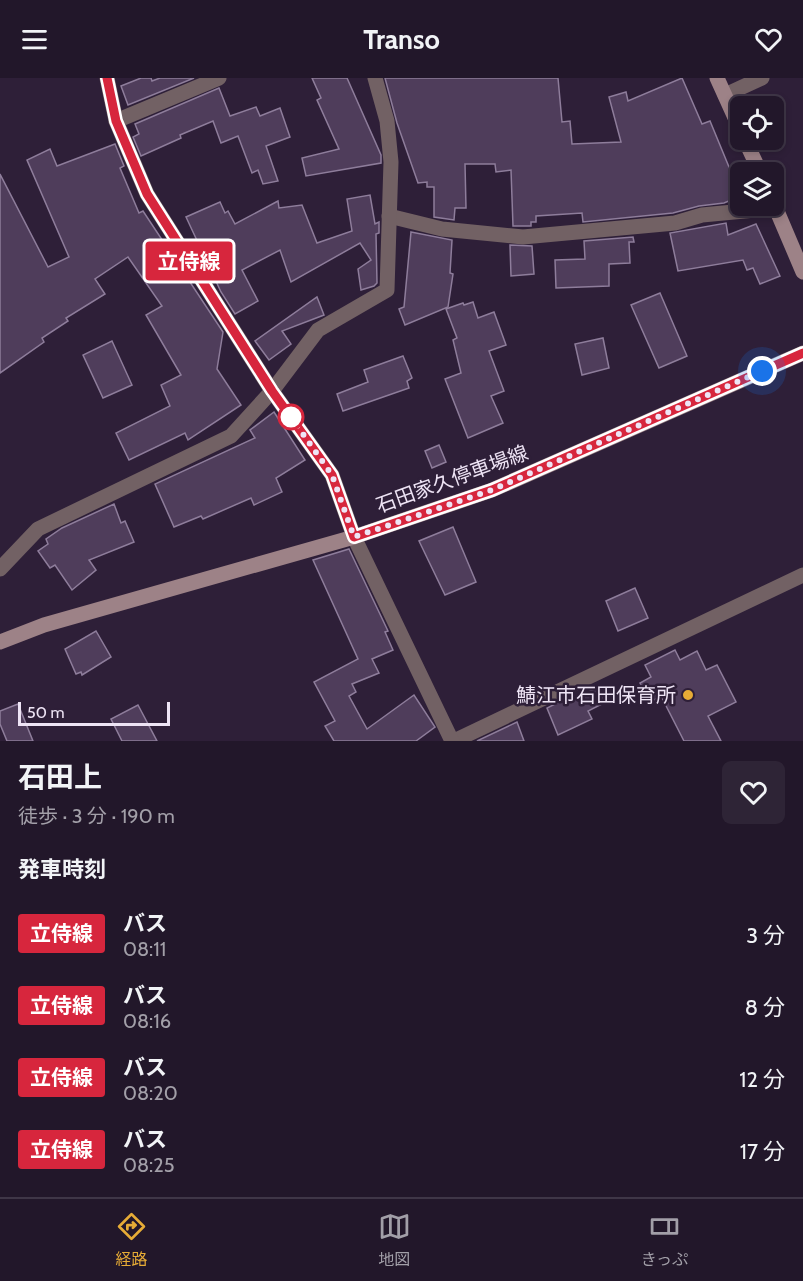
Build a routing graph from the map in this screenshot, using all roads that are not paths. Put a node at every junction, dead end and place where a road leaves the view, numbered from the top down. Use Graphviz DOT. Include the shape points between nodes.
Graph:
graph roads {
  1 [pos="106,78"];
  2 [pos="219,78"];
  3 [pos="375,78"];
  4 [pos="717,78"];
  5 [pos="762,78"];
  6 [pos="725,95"];
  7 [pos="730,106"];
  8 [pos="116,121"];
  9 [pos="730,212"];
  10 [pos="389,216"];
  11 [pos="779,216"];
  12 [pos="803,272"];
  13 [pos="803,353"];
  14 [pos="272,391"];
  15 [pos="354,537"];
  16 [pos="0,569"];
  17 [pos="803,574"];
  18 [pos="0,642"];
  19 [pos="453,741"];
  1 -- 8 [label="street"];
  2 -- 8 [label="street"];
  3 -- 10 [label="street" via="387,121 391,162"];
  4 -- 6 [label="main road"];
  5 -- 6 [label="street"];
  6 -- 7 [label="main road"];
  8 -- 14 [label="street" via="147,194"];
  9 -- 10 [label="street" via="675,223 523,237 442,229"];
  10 -- 14 [label="street" via="387,290 318,330"];
  11 -- 12 [label="main road"];
  13 -- 15 [label="main road, 石田家久停車場線" via="492,490"];
  14 -- 15 [label="street" via="332,475"];
  14 -- 16 [label="street" via="231,436 38,529"];
  15 -- 18 [label="main road, 石田家久停車場線" via="45,625"];
  15 -- 19 [label="street"];
  17 -- 19 [label="street"];
}
